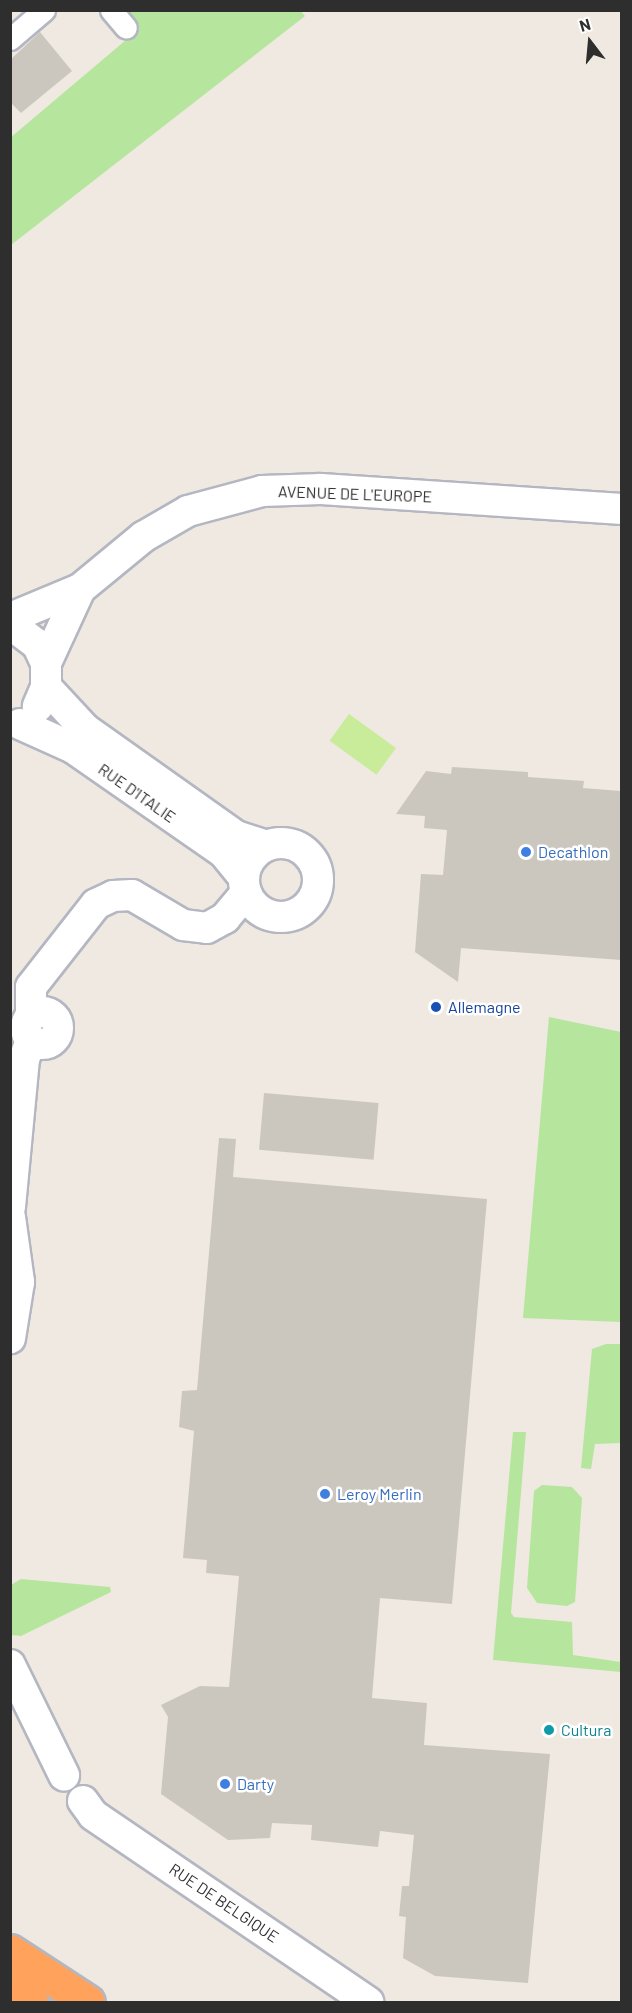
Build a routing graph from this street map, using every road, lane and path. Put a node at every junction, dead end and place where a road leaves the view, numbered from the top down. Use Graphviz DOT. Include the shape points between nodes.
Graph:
graph roads {
  1 [pos="44,10"];
  2 [pos="111,10"];
  3 [pos="126,28"];
  4 [pos="10,39"];
  5 [pos="621,509"];
  6 [pos="80,589"];
  7 [pos="10,618"];
  8 [pos="10,624"];
  9 [pos="46,675"];
  10 [pos="15,726"];
  11 [pos="266,846"];
  12 [pos="245,885"];
  13 [pos="10,1207"];
  14 [pos="10,1217"];
  15 [pos="10,1338"];
  16 [pos="10,1665"];
  17 [pos="10,1951"];
  18 [pos="10,1989"];
  19 [pos="31,2002"];
  20 [pos="88,2002"];
  21 [pos="368,2002"];
  1 -- 4 [label="street"];
  2 -- 3 [label="street"];
  5 -- 6 [label="street, AVENUE DE L'EUROPE" via="321,489 262,490 188,511 143,537"];
  6 -- 7 [label="street, AVENUE DE L'EUROPE"];
  6 -- 9 [label="street, AVENUE DE L'EUROPE"];
  8 -- 9 [label="street, RUE D'ITALIE" via="37,644"];
  9 -- 10 [label="street, AVENUE DE L'EUROPE" via="32,714"];
  9 -- 11 [label="street, RUE D'ITALIE" via="85,729 236,836"];
  10 -- 12 [label="street, RUE D'ITALIE" via="73,748 224,853"];
  11 -- 12 [label="street" via="250,859"];
  11 -- 12 [label="street" via="287,843 306,852 318,870 317,891 300,912 278,917 265,914"];
  12 -- 13 [label="street" via="225,918 207,928 183,925 132,895 113,896 96,904 31,987 31,1028 24,1059"];
  14 -- 15 [label="street" via="19,1282"];
  16 -- 21 [label="street, RUE DE BELGIQUE" via="64,1774 77,1771 89,1780 90,1790 83,1801 93,1815"];
  17 -- 20 [label="highway"];
  18 -- 19 [label="highway"];
}
